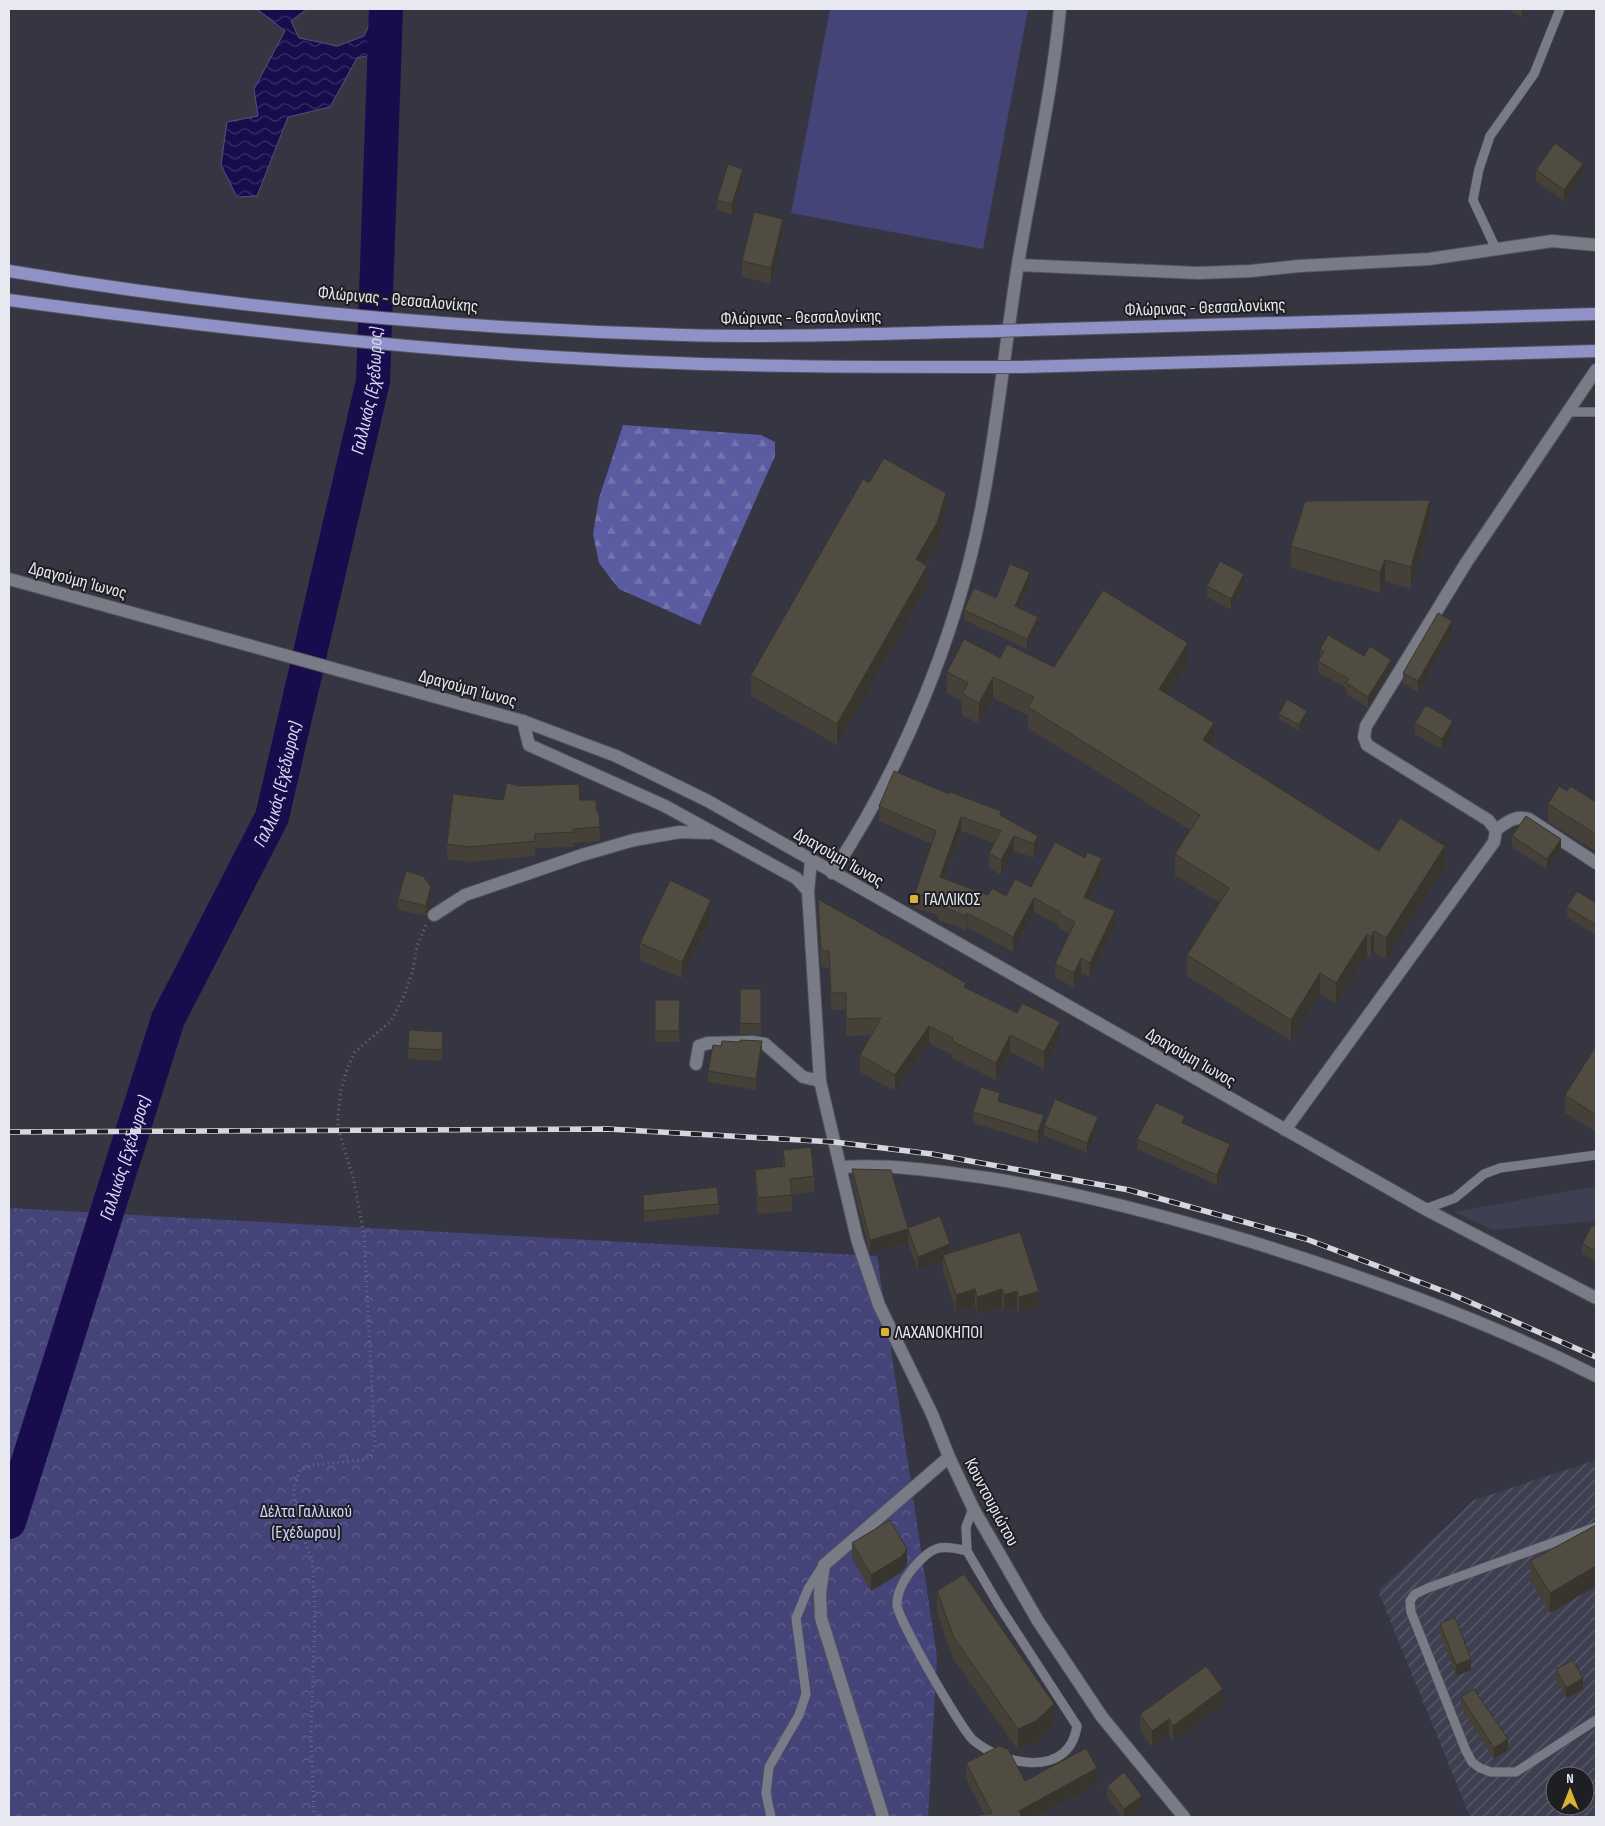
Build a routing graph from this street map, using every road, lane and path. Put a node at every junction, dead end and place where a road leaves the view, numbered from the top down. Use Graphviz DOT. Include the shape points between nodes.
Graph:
graph roads {
  1 [pos="1060,9"];
  2 [pos="1560,9"];
  3 [pos="1596,245"];
  4 [pos="1496,249"];
  5 [pos="1018,265"];
  6 [pos="9,271"];
  7 [pos="9,300"];
  8 [pos="1596,314"];
  9 [pos="1592,351"];
  10 [pos="1596,370"];
  11 [pos="1567,412"];
  12 [pos="1596,412"];
  13 [pos="9,579"];
  14 [pos="523,721"];
  15 [pos="1496,830"];
  16 [pos="710,833"];
  17 [pos="812,861"];
  18 [pos="1596,863"];
  19 [pos="832,873"];
  20 [pos="808,891"];
  21 [pos="434,915"];
  22 [pos="696,1064"];
  23 [pos="820,1081"];
  24 [pos="1285,1130"];
  25 [pos="1596,1155"];
  26 [pos="842,1167"];
  27 [pos="1425,1209"];
  28 [pos="1596,1298"];
  29 [pos="1596,1376"];
  30 [pos="949,1457"];
  31 [pos="973,1508"];
  32 [pos="1596,1527"];
  33 [pos="967,1551"];
  34 [pos="824,1565"];
  35 [pos="1596,1720"];
  36 [pos="314,1817"];
  37 [pos="771,1817"];
  38 [pos="883,1817"];
  39 [pos="1184,1817"];
  1 -- 5 [label="street" via="1056,57"];
  2 -- 4 [label="lane" via="1534,74 1490,136 1479,170 1473,200"];
  3 -- 4 [label="street" via="1552,240"];
  4 -- 5 [label="street" via="1429,258 1198,273"];
  5 -- 19 [label="street" via="981,512 947,638 881,791"];
  6 -- 8 [label="main road, Φλώρινας - Θεσσαλονίκης, bridge" via="222,301 320,311 619,332 759,336"];
  7 -- 9 [label="main road, bridge" via="315,338 609,360 740,365 1022,366"];
  10 -- 11 [label="street"];
  11 -- 12 [label="lane"];
  11 -- 15 [label="street" via="1466,563 1366,726 1364,737 1367,745 1488,820"];
  13 -- 14 [label="street, Δραγούμη Ίωνος"];
  14 -- 16 [label="street" via="529,745 665,806"];
  14 -- 17 [label="street, Δραγούμη Ίωνος" via="616,756 673,783"];
  15 -- 18 [label="street" via="1520,816"];
  15 -- 24 [label="street" via="1494,842"];
  16 -- 20 [label="street" via="796,878"];
  16 -- 21 [label="street" via="680,832 634,840 582,855 465,895"];
  17 -- 19 [label="street, Δραγούμη Ίωνος"];
  17 -- 20 [label="street, Κουντουριώτου"];
  19 -- 24 [label="street, Δραγούμη Ίωνος"];
  20 -- 23 [label="street, Κουντουριώτου"];
  21 -- 36 [label="path" via="423,928 404,996 391,1021 355,1052 340,1090 338,1128 354,1182 364,1236 374,1443 371,1457 310,1465 300,1471 295,1482 298,1528 312,1558 315,1609 311,1736"];
  22 -- 23 [label="street" via="699,1046 753,1042 765,1044 802,1077"];
  23 -- 26 [label="street, Κουντουριώτου"];
  24 -- 27 [label="street, Δραγούμη Ίωνος"];
  25 -- 27 [label="lane" via="1500,1168 1484,1174 1455,1198"];
  26 -- 29 [label="street" via="880,1165 1036,1186 1123,1205 1217,1231 1379,1284"];
  26 -- 30 [label="street, Κουντουριώτου" via="857,1239 879,1305 932,1414"];
  27 -- 28 [label="street, Δραγούμη Ίωνος"];
  30 -- 31 [label="street, Κουντουριώτου"];
  30 -- 34 [label="street"];
  31 -- 33 [label="lane" via="966,1527"];
  31 -- 39 [label="street, Κουντουριώτου" via="1038,1621 1097,1709"];
  32 -- 35 [label="lane" via="1428,1588 1410,1601 1466,1751 1480,1768 1491,1772 1516,1772"];
  33 -- 33 [label="lane" via="1040,1671 1078,1726 1075,1740 1064,1754 1045,1763 1020,1762 972,1739 926,1665 896,1606 899,1589 927,1552 948,1546"];
  34 -- 37 [label="lane" via="808,1589 796,1618 806,1694 769,1767 766,1794"];
  34 -- 38 [label="street" via="821,1618"];
}
